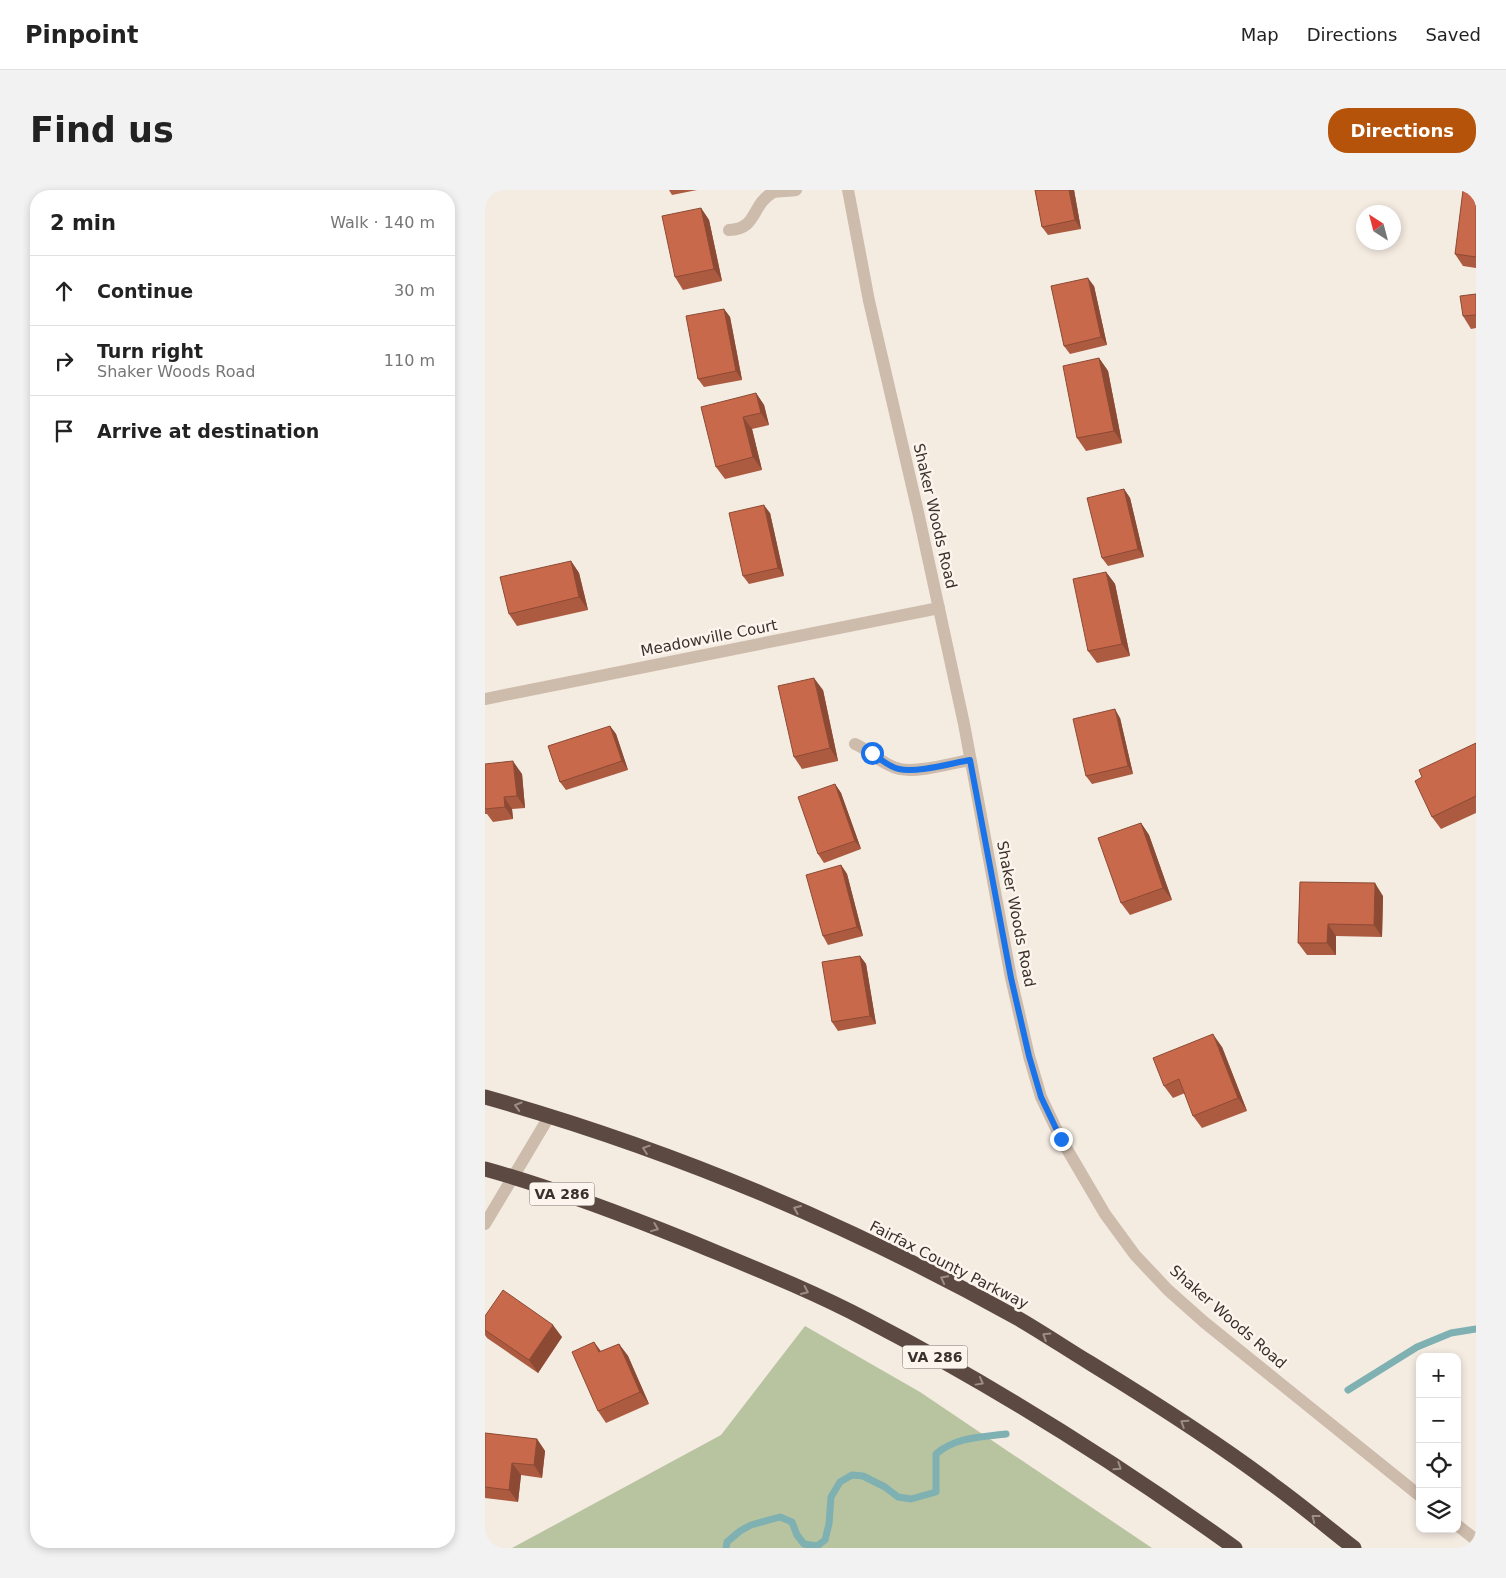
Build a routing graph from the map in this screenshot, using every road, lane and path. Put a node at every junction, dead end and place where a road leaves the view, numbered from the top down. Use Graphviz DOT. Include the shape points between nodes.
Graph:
graph roads {
  1 [pos="796,190"];
  2 [pos="848,190"];
  3 [pos="773,191"];
  4 [pos="729,230"];
  5 [pos="939,608"];
  6 [pos="485,700"];
  7 [pos="855,744"];
  8 [pos="970,760"];
  9 [pos="485,1097"];
  10 [pos="550,1115"];
  11 [pos="485,1169"];
  12 [pos="513,1177"];
  13 [pos="485,1224"];
  14 [pos="1416,1493"];
  15 [pos="1461,1529"];
  16 [pos="1476,1540"];
  17 [pos="1235,1548"];
  18 [pos="1354,1548"];
  1 -- 3 [label="street"];
  2 -- 5 [label="street, Shaker Woods Road" via="869,301"];
  3 -- 4 [label="street" via="760,201 746,226"];
  5 -- 6 [label="street, Meadowville Court"];
  5 -- 8 [label="street, Shaker Woods Road"];
  7 -- 8 [label="street" via="900,769 922,769"];
  8 -- 14 [label="street, Shaker Woods Road" via="1011,978 1032,1066 1041,1097 1086,1184 1135,1255 1168,1290"];
  10 -- 9 [label="highway, Fairfax County Parkway, one-way"];
  10 -- 12 [label="street"];
  18 -- 10 [label="highway, Fairfax County Parkway, one-way" via="1271,1483 1021,1320 946,1280 803,1212 687,1164"];
  11 -- 12 [label="highway, VA 286"];
  12 -- 13 [label="street"];
  12 -- 17 [label="highway, VA 286, one-way" via="651,1226 866,1319 1065,1432"];
  15 -- 16 [label="street"];
}
